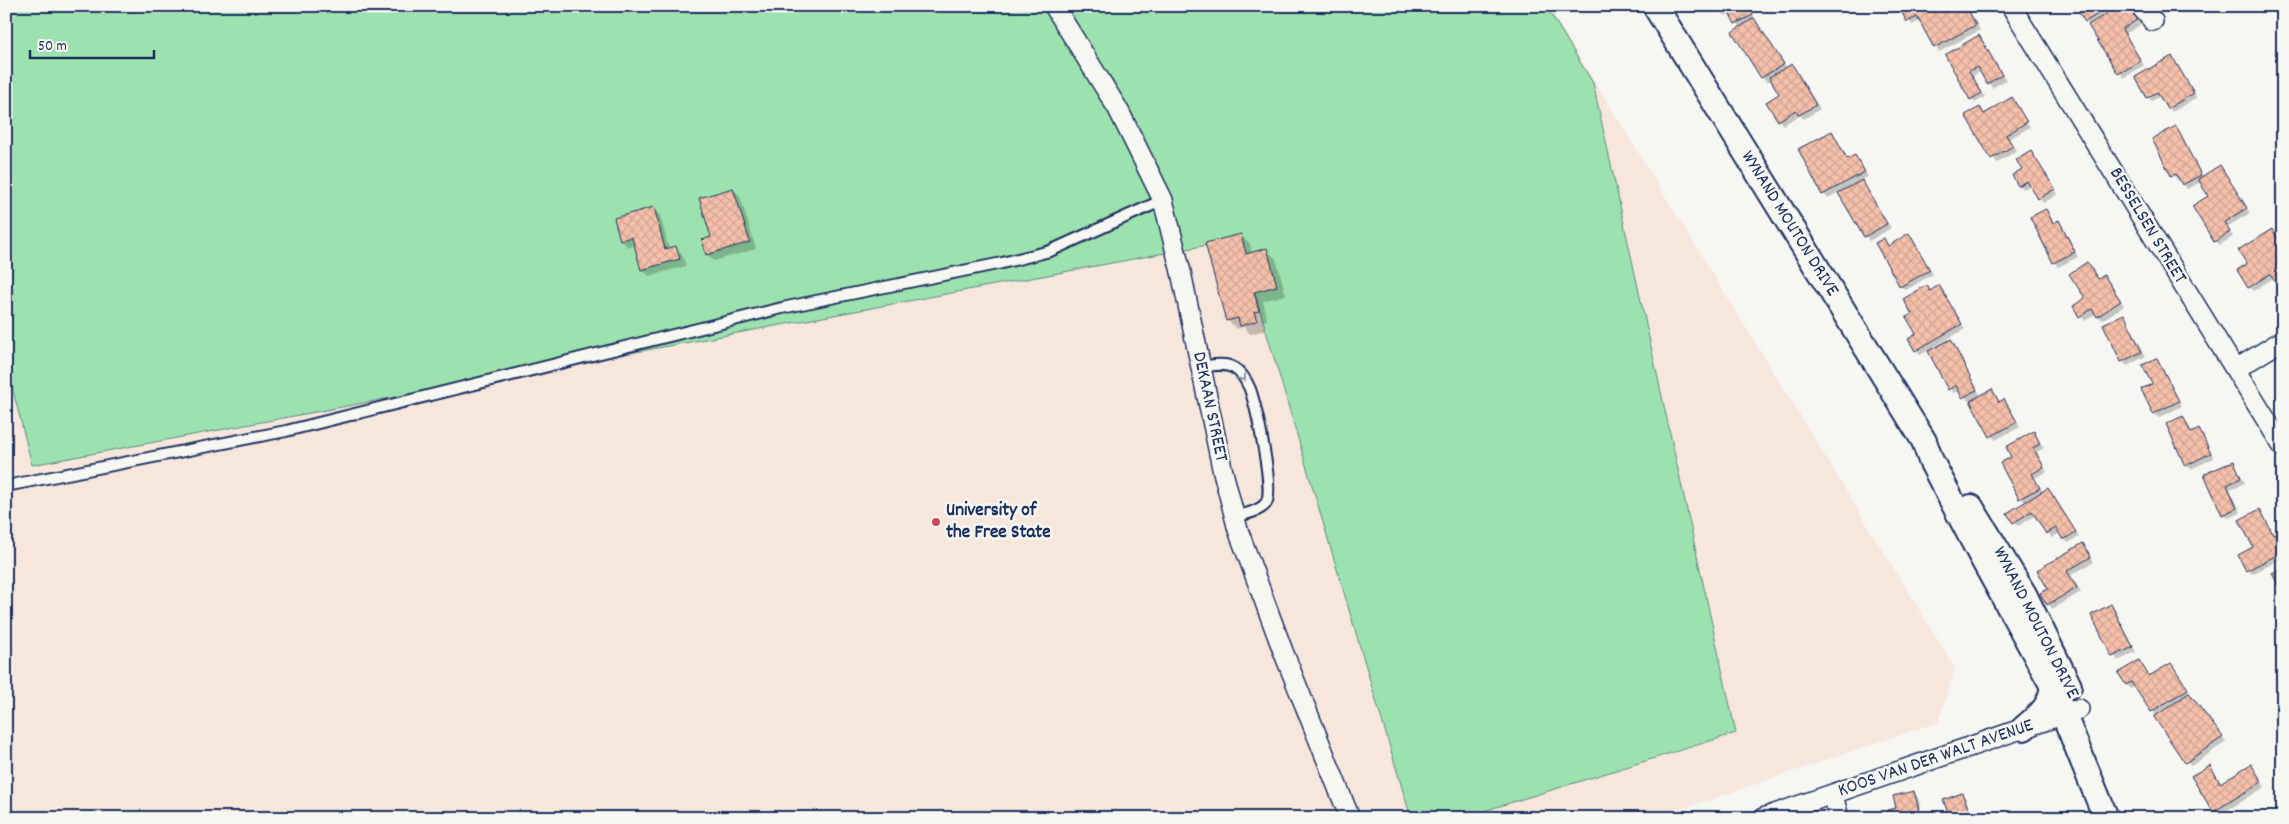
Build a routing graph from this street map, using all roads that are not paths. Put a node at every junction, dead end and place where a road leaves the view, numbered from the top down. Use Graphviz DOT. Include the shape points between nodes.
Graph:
graph roads {
  1 [pos="1054,6"];
  2 [pos="1655,6"];
  3 [pos="2011,6"];
  4 [pos="2140,6"];
  5 [pos="2153,21"];
  6 [pos="1163,200"];
  7 [pos="2283,340"];
  8 [pos="1200,367"];
  9 [pos="2236,369"];
  10 [pos="2283,446"];
  11 [pos="6,486"];
  12 [pos="1235,517"];
  13 [pos="2018,604"];
  14 [pos="2053,686"];
  15 [pos="2072,711"];
  16 [pos="2024,728"];
  17 [pos="1832,795"];
  18 [pos="1350,818"];
  19 [pos="1763,818"];
  20 [pos="1840,818"];
  21 [pos="2106,818"];
  22 [pos="2122,818"];
  1 -- 6 [label="street, DEKAAN STREET" via="1118,109"];
  2 -- 13 [label="street, WYNAND MOUTON DRIVE" via="1924,441 1931,461"];
  3 -- 9 [label="street, BESSELSEN STREET"];
  4 -- 5 [label="street"];
  6 -- 8 [label="street, DEKAAN STREET"];
  6 -- 11 [label="lane" via="1050,251 1002,263 782,308 286,431"];
  7 -- 9 [label="street"];
  8 -- 12 [label="street, DEKAAN STREET"];
  8 -- 12 [label="lane, one-way" via="1226,365 1242,376 1249,388 1262,438 1269,491 1267,502"];
  9 -- 10 [label="street, BESSELSEN STREET"];
  12 -- 18 [label="street, DEKAAN STREET" via="1268,612"];
  13 -- 14 [label="street, WYNAND MOUTON DRIVE"];
  13 -- 15 [label="street, WYNAND MOUTON DRIVE"];
  14 -- 15 [label="street, WYNAND MOUTON DRIVE"];
  14 -- 16 [label="street" via="2046,709"];
  15 -- 16 [label="street, KOOS VAN DER WALT AVENUE"];
  15 -- 21 [label="street, WYNAND MOUTON DRIVE"];
  15 -- 22 [label="street, WYNAND MOUTON DRIVE"];
  16 -- 17 [label="street, KOOS VAN DER WALT AVENUE"];
  17 -- 19 [label="street, KOOS VAN DER WALT AVENUE"];
  17 -- 20 [label="street"];
}
